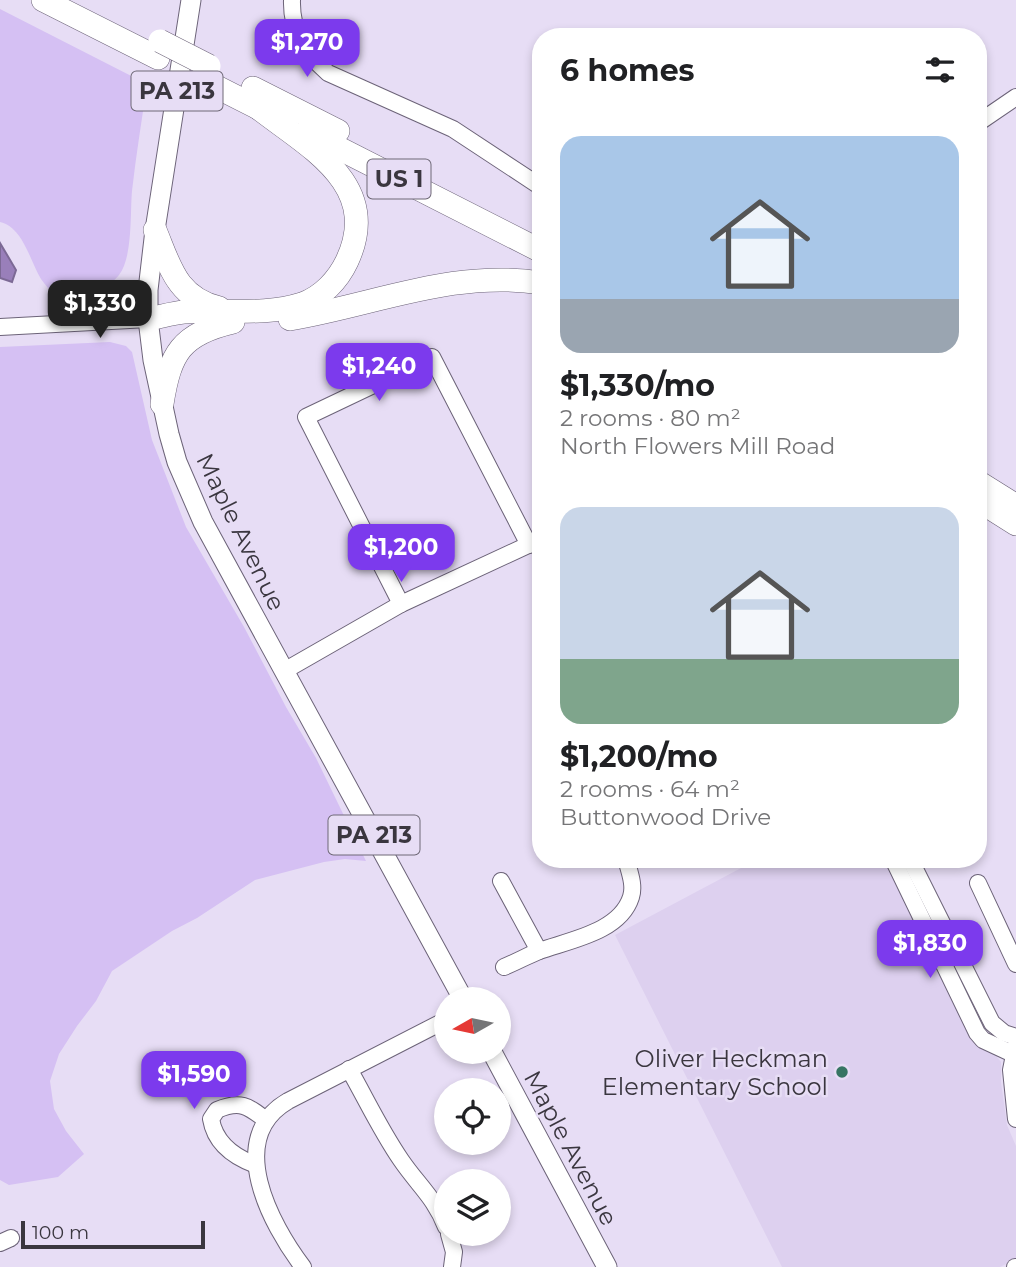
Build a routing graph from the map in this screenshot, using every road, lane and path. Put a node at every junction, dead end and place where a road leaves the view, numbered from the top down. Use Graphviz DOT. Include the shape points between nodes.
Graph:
graph roads {
  1 [pos="43,0"];
  2 [pos="78,0"];
  3 [pos="191,0"];
  4 [pos="292,0"];
  5 [pos="159,49"];
  6 [pos="208,74"];
  7 [pos="1016,97"];
  8 [pos="257,107"];
  9 [pos="987,117"];
  10 [pos="532,181"];
  11 [pos="532,229"];
  12 [pos="155,230"];
  13 [pos="532,246"];
  14 [pos="532,283"];
  15 [pos="232,317"];
  16 [pos="148,319"];
  17 [pos="0,327"];
  18 [pos="162,404"];
  19 [pos="987,488"];
  20 [pos="987,506"];
  21 [pos="1016,506"];
  22 [pos="1016,524"];
  23 [pos="532,537"];
  24 [pos="532,543"];
  25 [pos="401,604"];
  26 [pos="284,671"];
  27 [pos="628,868"];
  28 [pos="897,868"];
  29 [pos="914,868"];
  30 [pos="501,881"];
  31 [pos="978,883"];
  32 [pos="1016,925"];
  33 [pos="1002,935"];
  34 [pos="539,951"];
  35 [pos="1016,964"];
  36 [pos="504,967"];
  37 [pos="456,987"];
  38 [pos="434,1026"];
  39 [pos="1016,1037"];
  40 [pos="1015,1050"];
  41 [pos="498,1064"];
  42 [pos="349,1069"];
  43 [pos="1016,1119"];
  44 [pos="266,1120"];
  45 [pos="256,1165"];
  46 [pos="434,1202"];
  47 [pos="452,1246"];
  48 [pos="303,1267"];
  49 [pos="452,1267"];
  50 [pos="607,1267"];
  1 -- 5 [label="highway, US 1"];
  2 -- 5 [label="highway, US 1"];
  3 -- 12 [label="main road, Maple Avenue / PA 213"];
  4 -- 10 [label="street" via="299,38 328,72 453,129"];
  5 -- 6 [label="highway, US 1, bridge"];
  6 -- 8 [label="highway, US 1"];
  6 -- 11 [label="highway, US 1"];
  7 -- 9 [label="street"];
  8 -- 13 [label="highway, US 1"];
  8 -- 15 [label="highway" via="337,170 353,198 356,229 340,275 317,297 295,306"];
  12 -- 15 [label="highway" via="175,278 186,292"];
  12 -- 16 [label="main road, Maple Avenue / PA 213"];
  14 -- 15 [label="highway" via="508,279 456,283 311,315"];
  15 -- 16 [label="highway" via="183,323"];
  15 -- 18 [label="highway" via="200,332 180,348 166,376"];
  16 -- 17 [label="street"];
  16 -- 18 [label="main road, Maple Avenue / PA 213"];
  18 -- 26 [label="main road, Maple Avenue / PA 213" via="177,462 203,522"];
  19 -- 21 [label="highway"];
  20 -- 22 [label="highway"];
  23 -- 25 [label="street" via="432,357 306,417"];
  24 -- 25 [label="street"];
  25 -- 26 [label="street"];
  26 -- 37 [label="main road, Maple Avenue / PA 213"];
  27 -- 34 [label="street" via="632,897 616,919"];
  28 -- 40 [label="street" via="976,1033 983,1040"];
  29 -- 39 [label="street" via="992,1023"];
  30 -- 34 [label="street"];
  31 -- 33 [label="street"];
  32 -- 33 [label="street"];
  33 -- 35 [label="street"];
  34 -- 36 [label="street"];
  38 -- 42 [label="street"];
  40 -- 43 [label="street" via="1011,1070"];
  41 -- 50 [label="main road, Maple Avenue"];
  42 -- 44 [label="street" via="281,1105"];
  42 -- 46 [label="street" via="398,1156"];
  44 -- 45 [label="street"];
  44 -- 45 [label="street" via="239,1105 217,1110 211,1119 215,1136"];
  45 -- 48 [label="street" via="267,1204"];
  47 -- 49 [label="street"];
}
